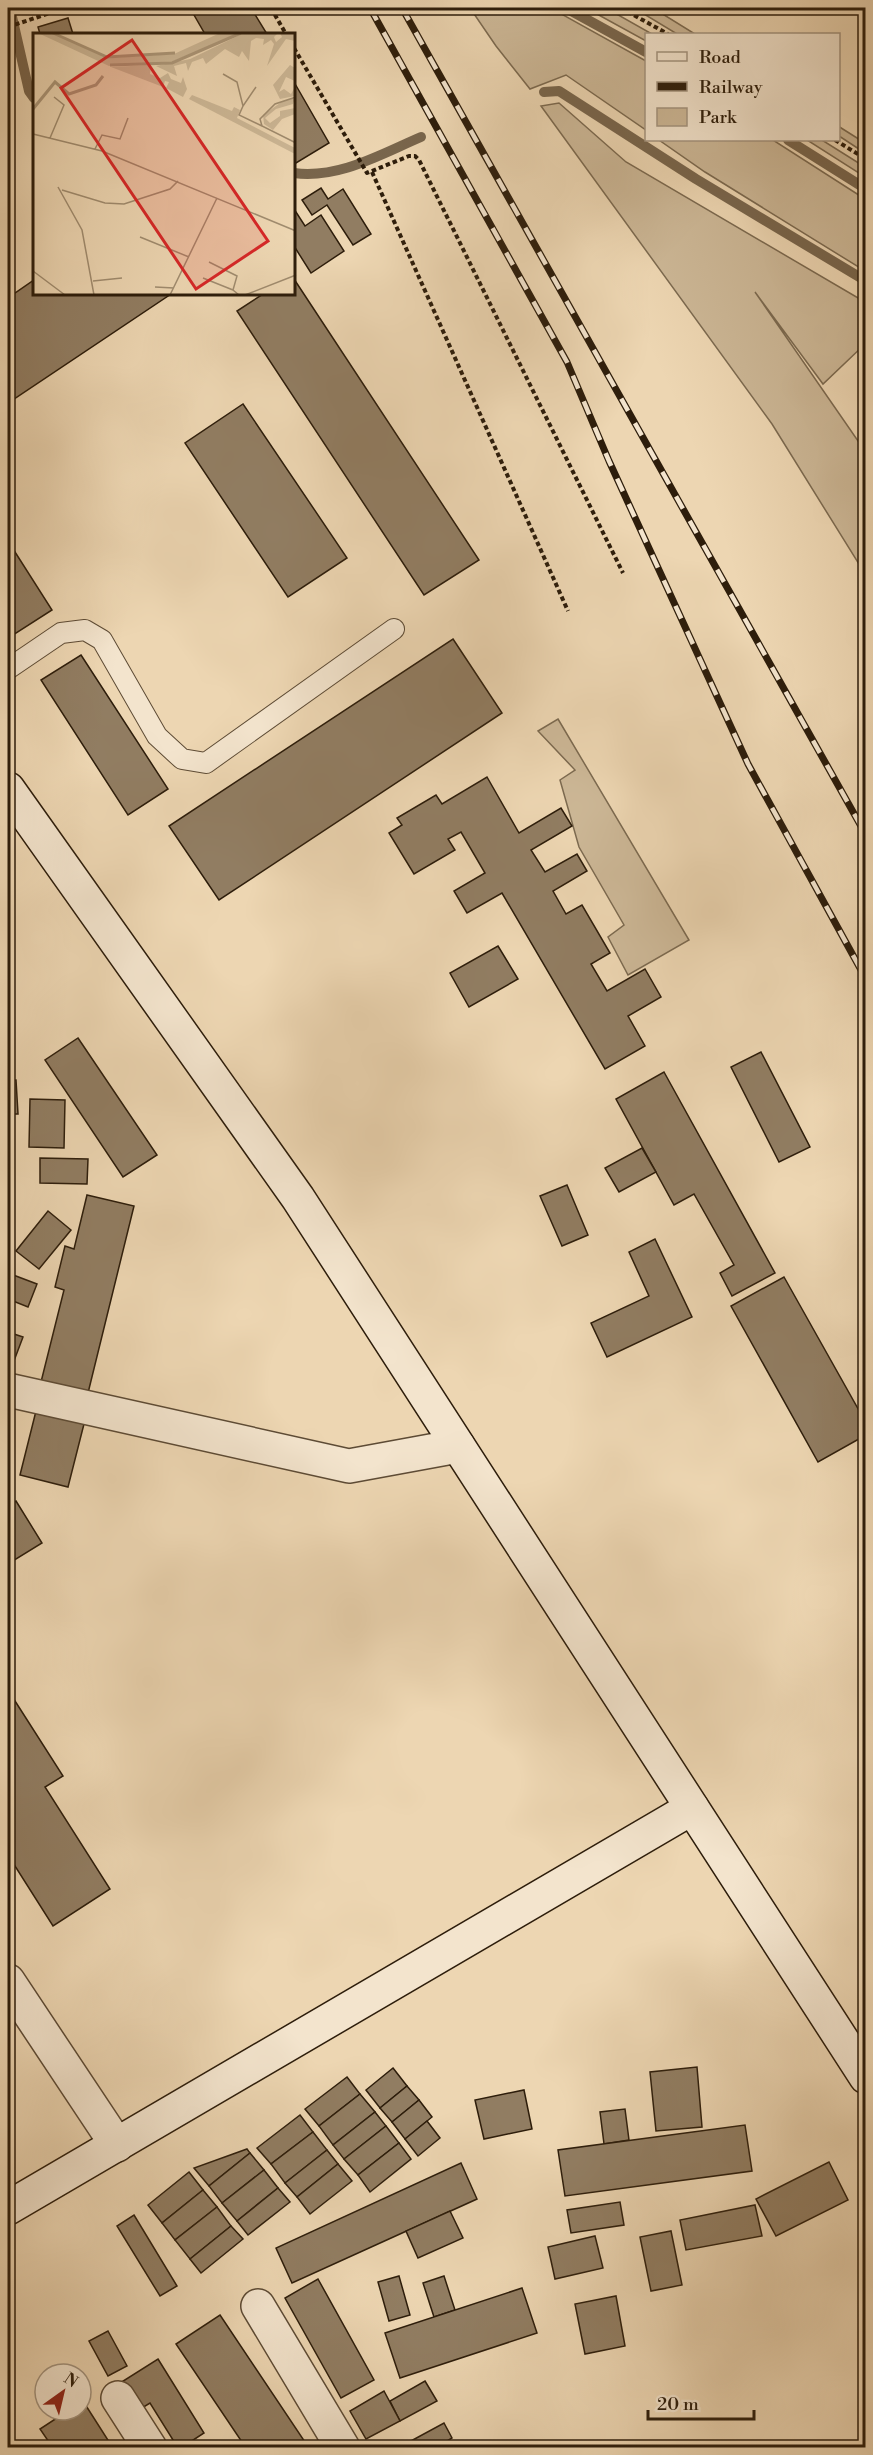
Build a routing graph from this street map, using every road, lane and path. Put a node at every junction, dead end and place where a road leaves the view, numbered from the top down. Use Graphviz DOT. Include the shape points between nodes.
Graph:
graph roads {
  1 [pos="65,8"];
  2 [pos="271,8"];
  3 [pos="621,8"];
  4 [pos="8,27"];
  5 [pos="285,33"];
  6 [pos="666,33"];
  7 [pos="296,51"];
  8 [pos="837,141"];
  9 [pos="866,159"];
  10 [pos="372,172"];
  11 [pos="623,573"];
  12 [pos="568,610"];
  13 [pos="394,629"];
  14 [pos="8,669"];
  15 [pos="8,789"];
  16 [pos="8,1390"];
  17 [pos="458,1446"];
  18 [pos="692,1808"];
  19 [pos="8,1981"];
  20 [pos="866,2077"];
  21 [pos="117,2145"];
  22 [pos="8,2208"];
  23 [pos="258,2306"];
  24 [pos="118,2398"];
  25 [pos="150,2448"];
  26 [pos="343,2448"];
  1 -- 4 [label="path"];
  2 -- 5 [label="path"];
  3 -- 6 [label="path"];
  7 -- 10 [label="path" via="364,170"];
  8 -- 9 [label="path"];
  10 -- 11 [label="path" via="408,156 419,160"];
  10 -- 12 [label="path"];
  13 -- 14 [label="lane" via="206,763 182,759 157,736 102,640 85,630 61,633"];
  15 -- 17 [label="main road" via="298,1198"];
  16 -- 17 [label="main road" via="349,1466"];
  17 -- 18 [label="main road"];
  18 -- 20 [label="main road"];
  18 -- 21 [label="main road"];
  19 -- 21 [label="main road"];
  21 -- 22 [label="main road"];
  23 -- 26 [label="main road"];
  24 -- 25 [label="main road"];
}
